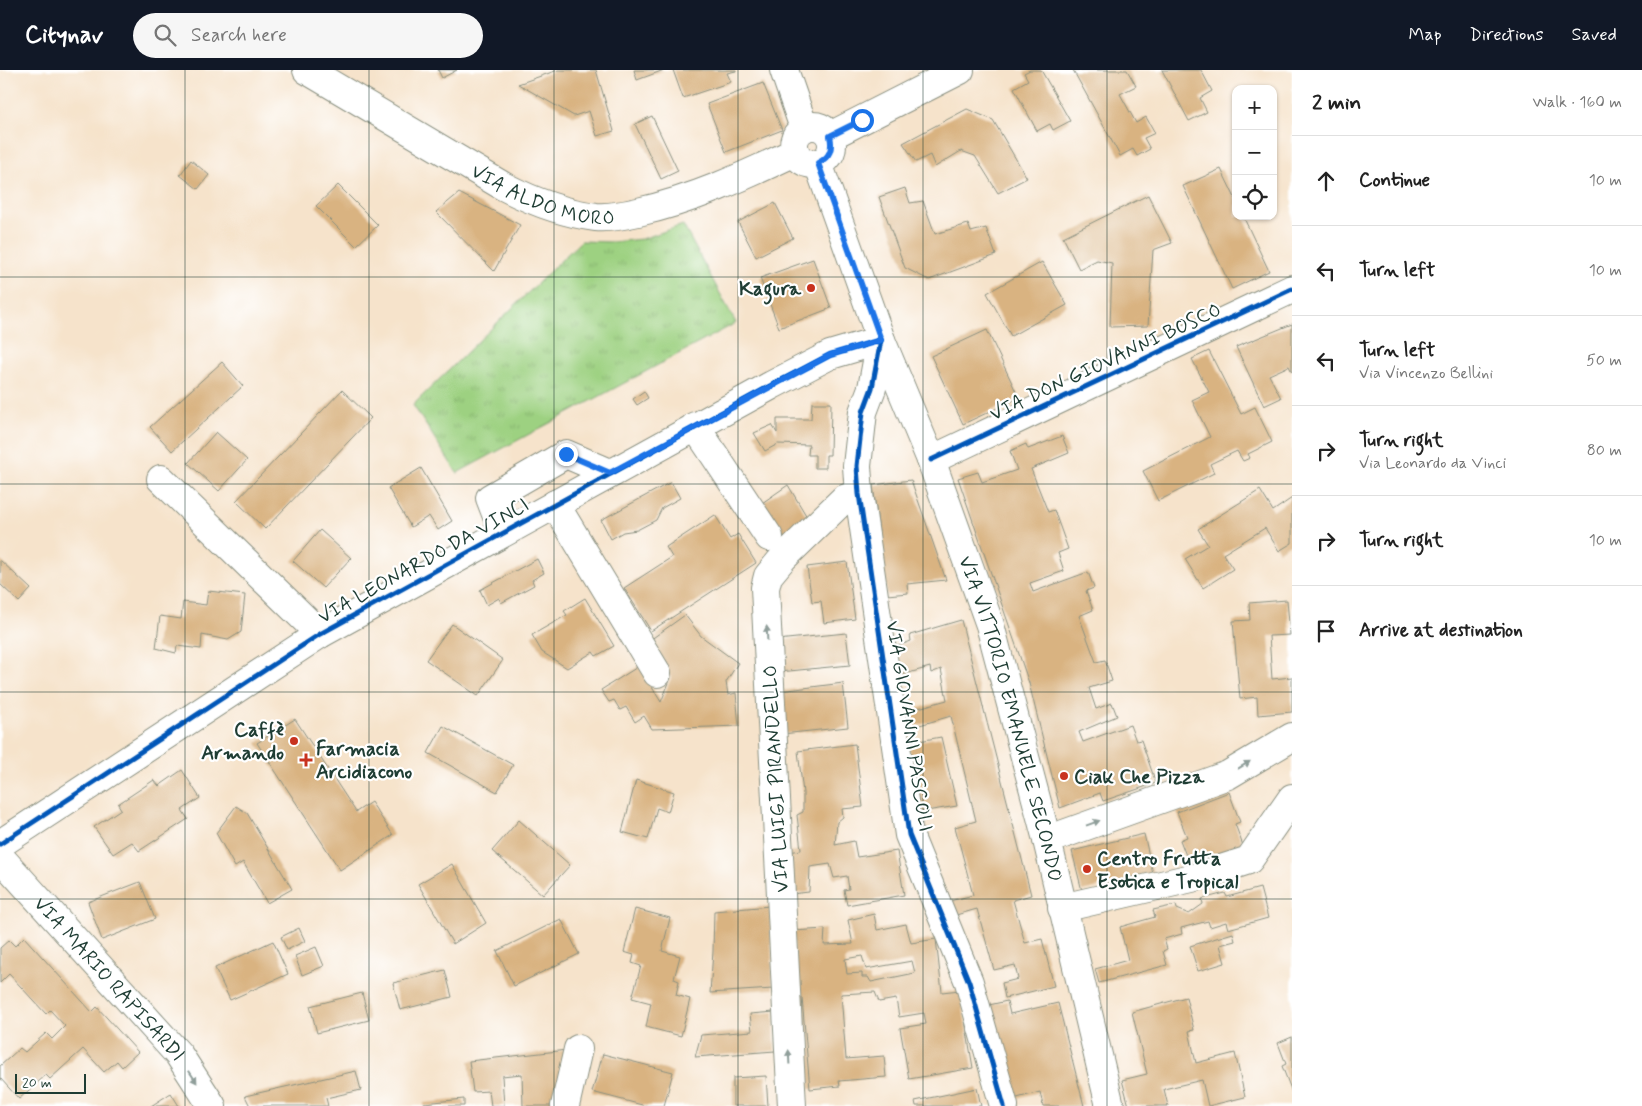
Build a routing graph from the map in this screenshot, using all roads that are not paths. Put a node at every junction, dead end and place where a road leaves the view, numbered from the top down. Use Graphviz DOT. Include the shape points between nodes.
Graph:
graph roads {
  1 [pos="307,70"];
  2 [pos="784,70"];
  3 [pos="960,70"];
  4 [pos="806,148"];
  5 [pos="1292,289"];
  6 [pos="881,340"];
  7 [pos="695,426"];
  8 [pos="931,460"];
  9 [pos="610,473"];
  10 [pos="161,479"];
  11 [pos="859,494"];
  12 [pos="555,504"];
  13 [pos="503,532"];
  14 [pos="769,537"];
  15 [pos="320,634"];
  16 [pos="657,673"];
  17 [pos="1292,736"];
  18 [pos="1292,798"];
  19 [pos="1047,840"];
  20 [pos="0,844"];
  21 [pos="0,857"];
  22 [pos="1062,908"];
  23 [pos="578,1049"];
  24 [pos="212,1106"];
  25 [pos="565,1106"];
  26 [pos="792,1106"];
  27 [pos="1004,1106"];
  28 [pos="1110,1106"];
  1 -- 4 [label="street, VIA ALDO MORO" via="529,200 598,217 653,209 710,190"];
  2 -- 4 [label="street, VIA VITTORIO EMANUELE SECONDO"];
  3 -- 4 [label="street" via="830,136 832,149 824,160"];
  4 -- 6 [label="street, VIA VITTORIO EMANUELE SECONDO"];
  5 -- 8 [label="street, VIA DON GIOVANNI BOSCO"];
  6 -- 7 [label="street, VIA LEONARDO DA VINCI" via="830,355"];
  6 -- 8 [label="street, VIA VITTORIO EMANUELE SECONDO"];
  6 -- 11 [label="street, VIA GIOVANNI PASCOLI" via="872,388 863,412 857,466"];
  7 -- 9 [label="street, VIA LEONARDO DA VINCI"];
  7 -- 14 [label="street"];
  8 -- 19 [label="street, VIA VITTORIO EMANUELE SECONDO" via="990,624"];
  9 -- 12 [label="street, VIA LEONARDO DA VINCI"];
  9 -- 13 [label="street" via="566,454 490,498"];
  10 -- 15 [label="street"];
  26 -- 11 [label="street, VIA LUIGI PIRANDELLO, one-way" via="764,588 768,576 783,558 844,499"];
  11 -- 27 [label="street, VIA GIOVANNI PASCOLI" via="909,835 969,982"];
  12 -- 13 [label="street, VIA LEONARDO DA VINCI"];
  12 -- 16 [label="street"];
  13 -- 15 [label="street, VIA LEONARDO DA VINCI"];
  15 -- 20 [label="street, VIA LEONARDO DA VINCI"];
  19 -- 17 [label="street, one-way" via="1228,775"];
  18 -- 22 [label="street" via="1250,860"];
  19 -- 22 [label="street, VIA VITTORIO EMANUELE SECONDO"];
  21 -- 24 [label="street, VIA MARIO RAPISARDI, one-way" via="179,1056"];
  22 -- 28 [label="street, VIA VITTORIO EMANUELE SECONDO"];
  23 -- 25 [label="street"];
}
